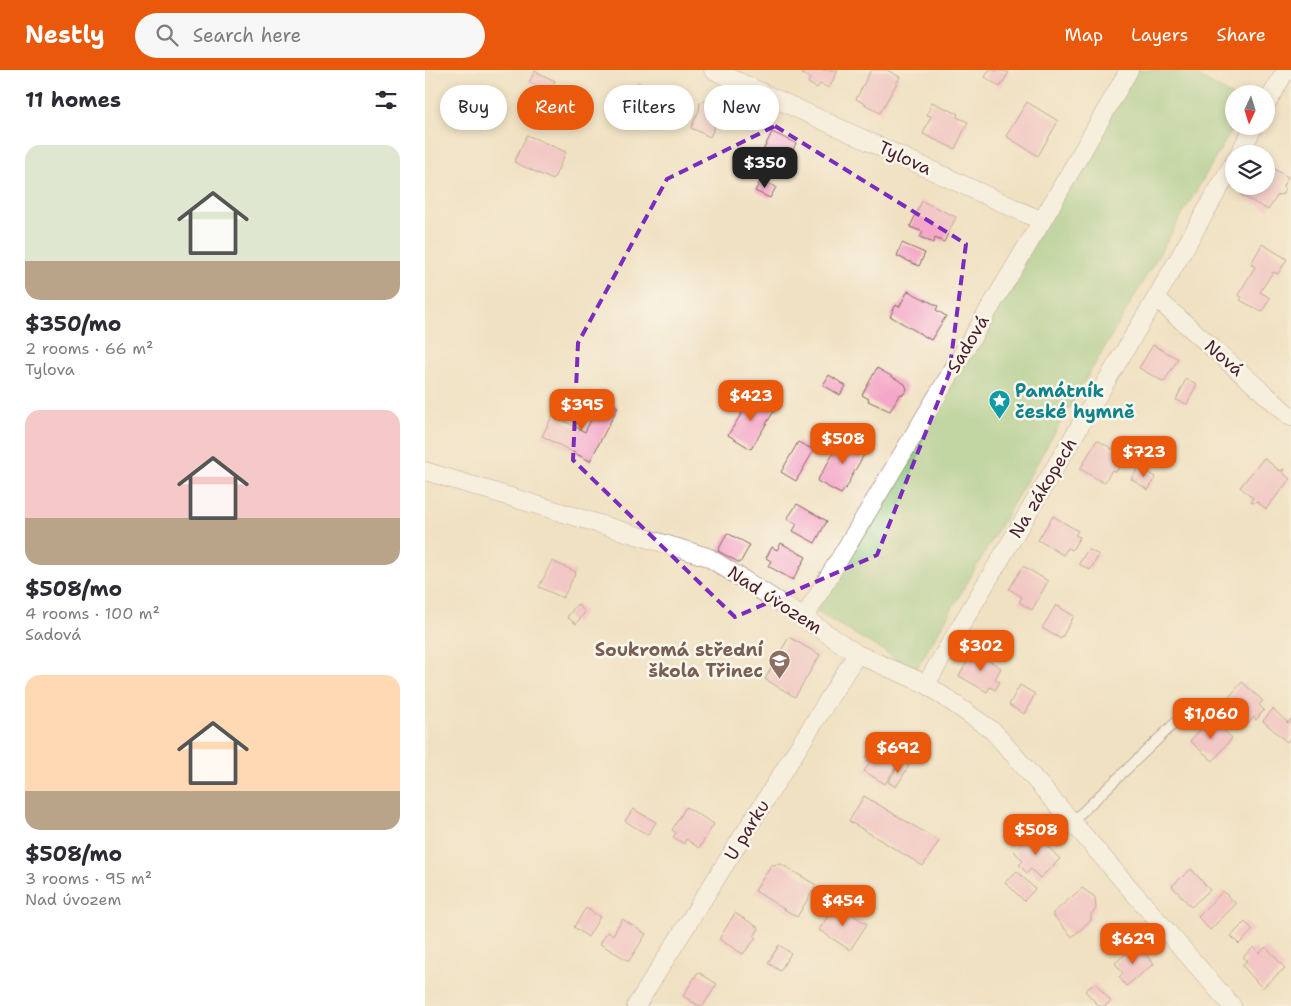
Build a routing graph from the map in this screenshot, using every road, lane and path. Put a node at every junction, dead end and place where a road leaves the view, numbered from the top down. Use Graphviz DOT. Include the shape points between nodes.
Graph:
graph roads {
  1 [pos="713,70"];
  2 [pos="1129,70"];
  3 [pos="1286,70"];
  4 [pos="1275,89"];
  5 [pos="1225,178"];
  6 [pos="1042,221"];
  7 [pos="1156,298"];
  8 [pos="1291,417"];
  9 [pos="425,471"];
  10 [pos="804,618"];
  11 [pos="857,654"];
  12 [pos="925,684"];
  13 [pos="1179,720"];
  14 [pos="1073,820"];
  15 [pos="636,1006"];
  16 [pos="1232,1006"];
  1 -- 6 [label="street, Tylova"];
  2 -- 6 [label="street, Sadová"];
  3 -- 4 [label="street"];
  5 -- 7 [label="street, Na zákopech"];
  6 -- 10 [label="street, Sadová"];
  7 -- 8 [label="street, Nová"];
  7 -- 12 [label="street, Na zákopech"];
  9 -- 10 [label="street, Nad úvozem" via="708,557"];
  10 -- 11 [label="street, Nad úvozem"];
  11 -- 12 [label="street, Nad úvozem"];
  11 -- 15 [label="street, U parku"];
  12 -- 14 [label="street, Nad úvozem" via="993,731"];
  13 -- 14 [label="lane"];
  14 -- 16 [label="street, Nad úvozem"];
}
